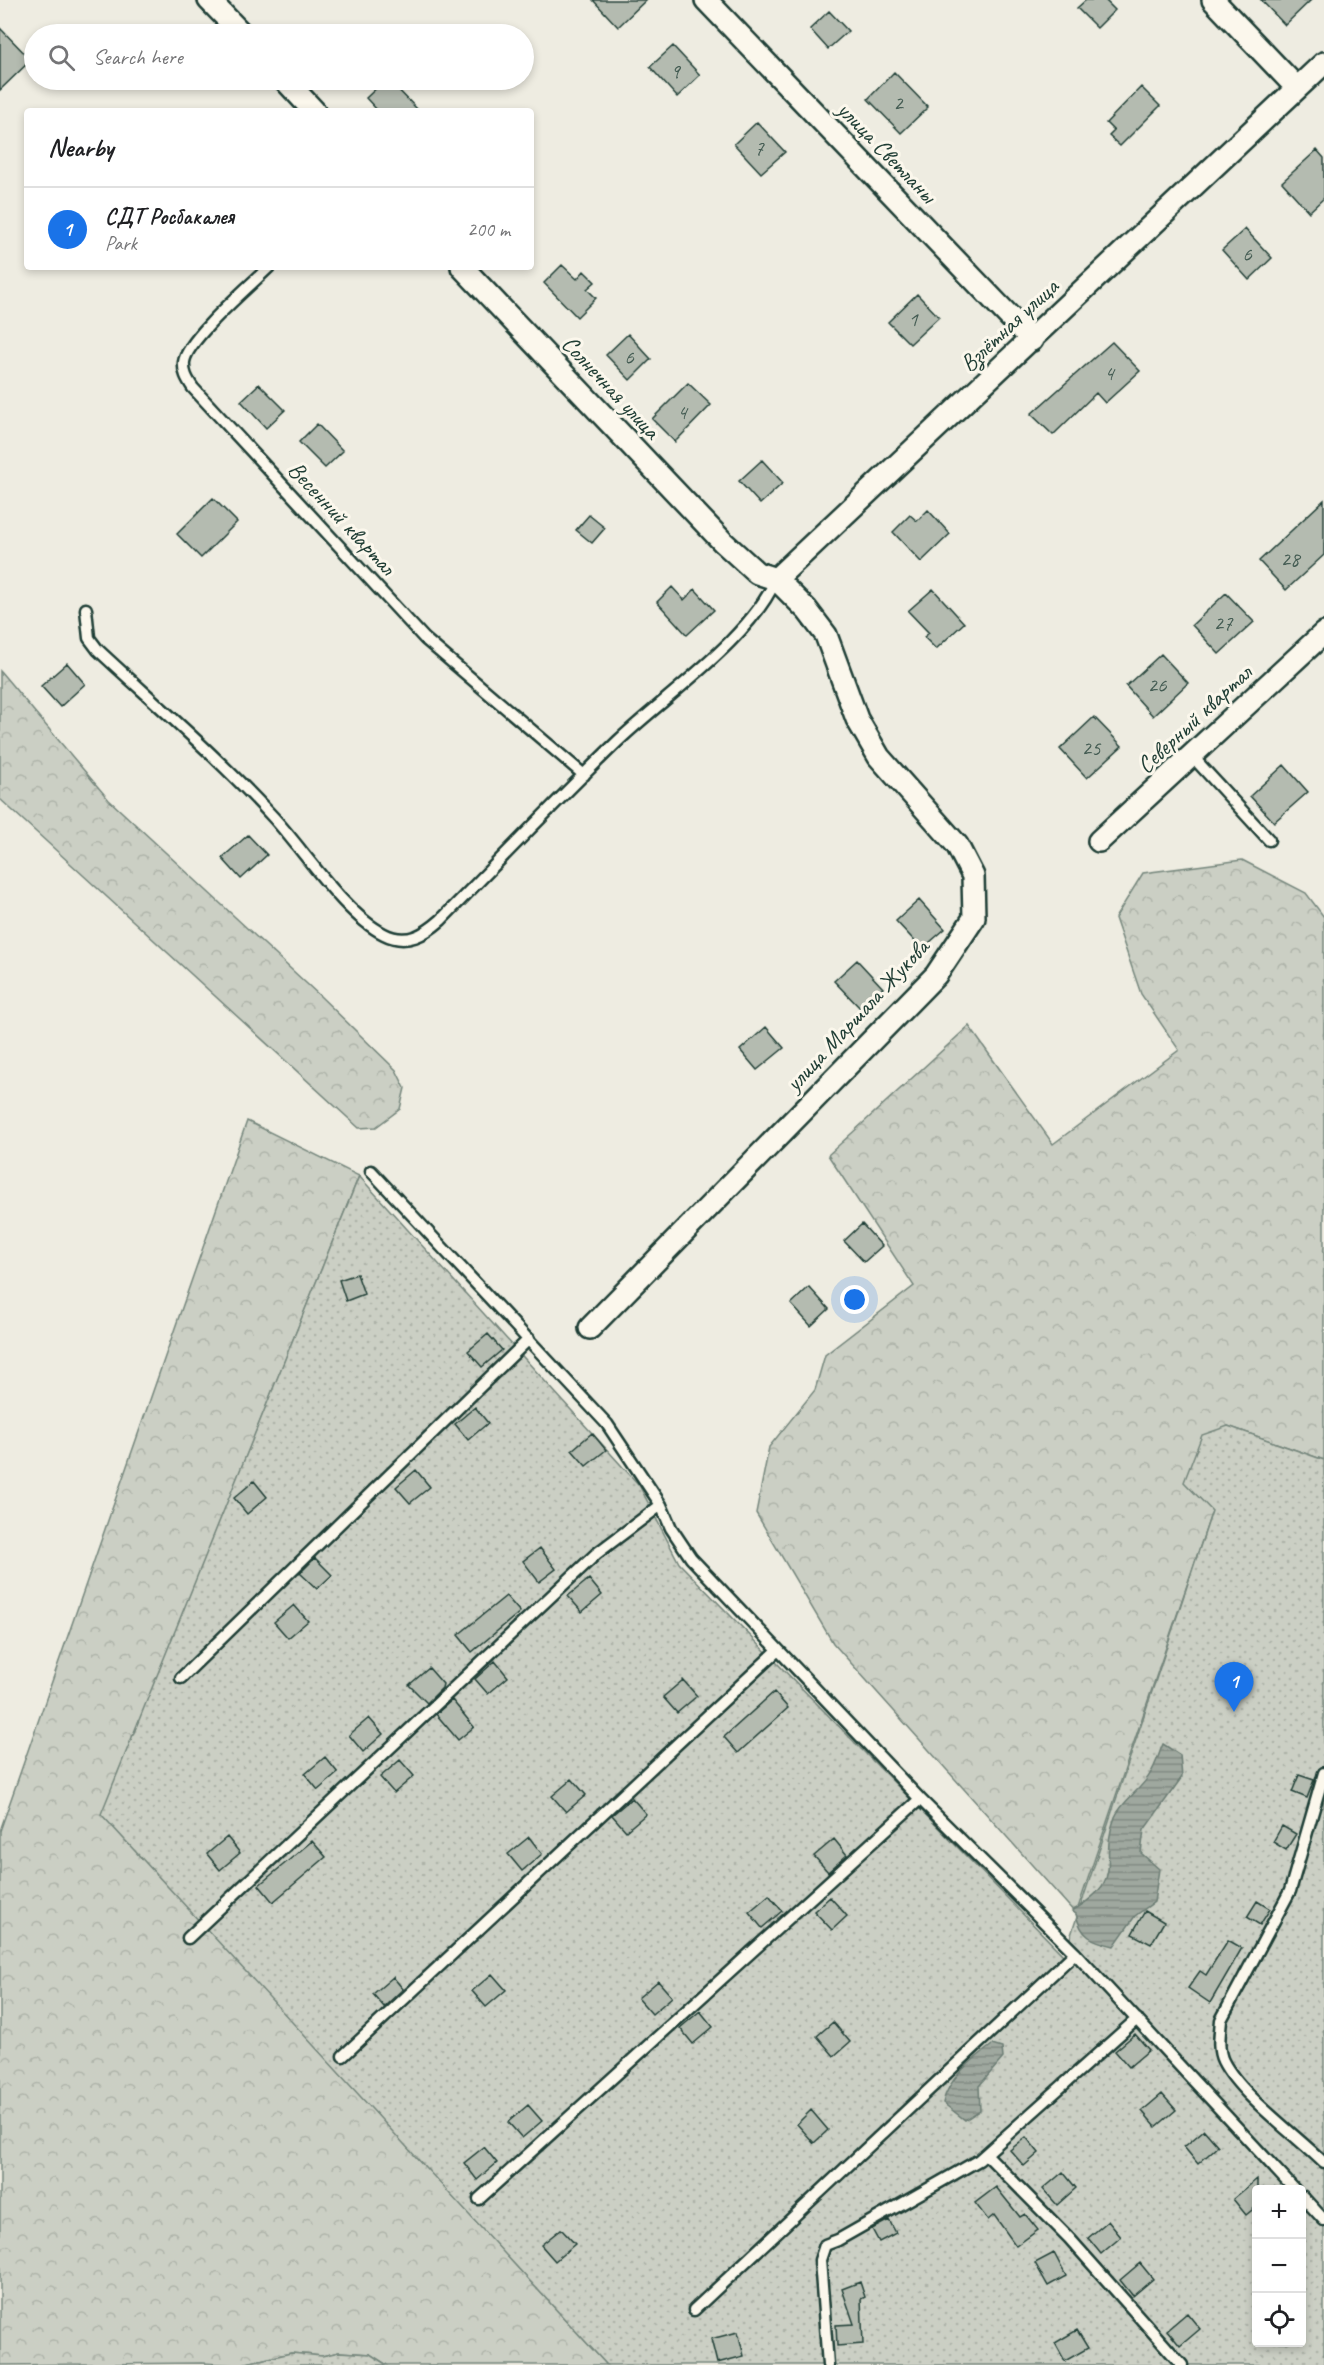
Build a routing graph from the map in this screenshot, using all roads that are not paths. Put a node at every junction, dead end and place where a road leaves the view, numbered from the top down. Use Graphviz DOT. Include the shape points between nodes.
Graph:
graph roads {
  1 [pos="209,0"];
  2 [pos="706,0"];
  3 [pos="1213,0"];
  4 [pos="232,24"];
  5 [pos="1324,63"];
  6 [pos="1297,88"];
  7 [pos="294,90"];
  8 [pos="311,108"];
  9 [pos="266,270"];
  10 [pos="465,270"];
  11 [pos="1032,340"];
  12 [pos="776,579"];
  13 [pos="86,609"];
  14 [pos="1324,633"];
  15 [pos="1192,756"];
  16 [pos="584,775"];
  17 [pos="1269,840"];
  18 [pos="1098,841"];
  19 [pos="371,1171"];
  20 [pos="590,1328"];
  21 [pos="529,1339"];
  22 [pos="661,1504"];
  23 [pos="778,1650"];
  24 [pos="181,1678"];
  25 [pos="1324,1773"];
  26 [pos="920,1799"];
  27 [pos="188,1938"];
  28 [pos="1075,1953"];
  29 [pos="1137,2019"];
  30 [pos="342,2055"];
  31 [pos="986,2154"];
  32 [pos="1324,2163"];
  33 [pos="1291,2185"];
  34 [pos="479,2199"];
  35 [pos="1306,2200"];
  36 [pos="1324,2220"];
  37 [pos="694,2310"];
  38 [pos="828,2365"];
  39 [pos="1182,2365"];
  1 -- 4 [label="street"];
  2 -- 11 [label="street, улица Светланы"];
  3 -- 6 [label="street"];
  5 -- 6 [label="street, Взлётная улица"];
  6 -- 11 [label="street, Взлётная улица"];
  7 -- 8 [label="street"];
  9 -- 16 [label="lane, Весенний квартал" via="191,344 183,364 189,382 425,639"];
  10 -- 12 [label="street, Солнечная улица" via="723,542 757,573"];
  11 -- 12 [label="street, Взлётная улица"];
  12 -- 16 [label="lane" via="767,599 741,630"];
  12 -- 20 [label="street, улица Маршала Жукова" via="826,635 857,719 879,757 957,844 972,876 974,918 936,975"];
  13 -- 16 [label="lane" via="89,638 98,650 250,792 362,918 385,935 401,939 422,936"];
  14 -- 15 [label="street, Северный квартал"];
  15 -- 17 [label="lane"];
  15 -- 18 [label="street, Северный квартал"];
  19 -- 21 [label="lane"];
  21 -- 22 [label="lane" via="607,1424"];
  21 -- 24 [label="lane"];
  22 -- 23 [label="lane" via="691,1558"];
  22 -- 27 [label="lane" via="596,1554"];
  23 -- 26 [label="lane"];
  23 -- 30 [label="lane"];
  25 -- 32 [label="lane" via="1290,1891 1221,2020 1219,2040 1223,2061 1247,2092"];
  26 -- 28 [label="lane"];
  26 -- 34 [label="lane"];
  28 -- 29 [label="lane"];
  28 -- 37 [label="lane"];
  29 -- 31 [label="lane"];
  29 -- 33 [label="lane"];
  31 -- 38 [label="lane" via="825,2245 820,2260"];
  31 -- 39 [label="lane" via="1069,2238"];
  35 -- 36 [label="lane"];
}
